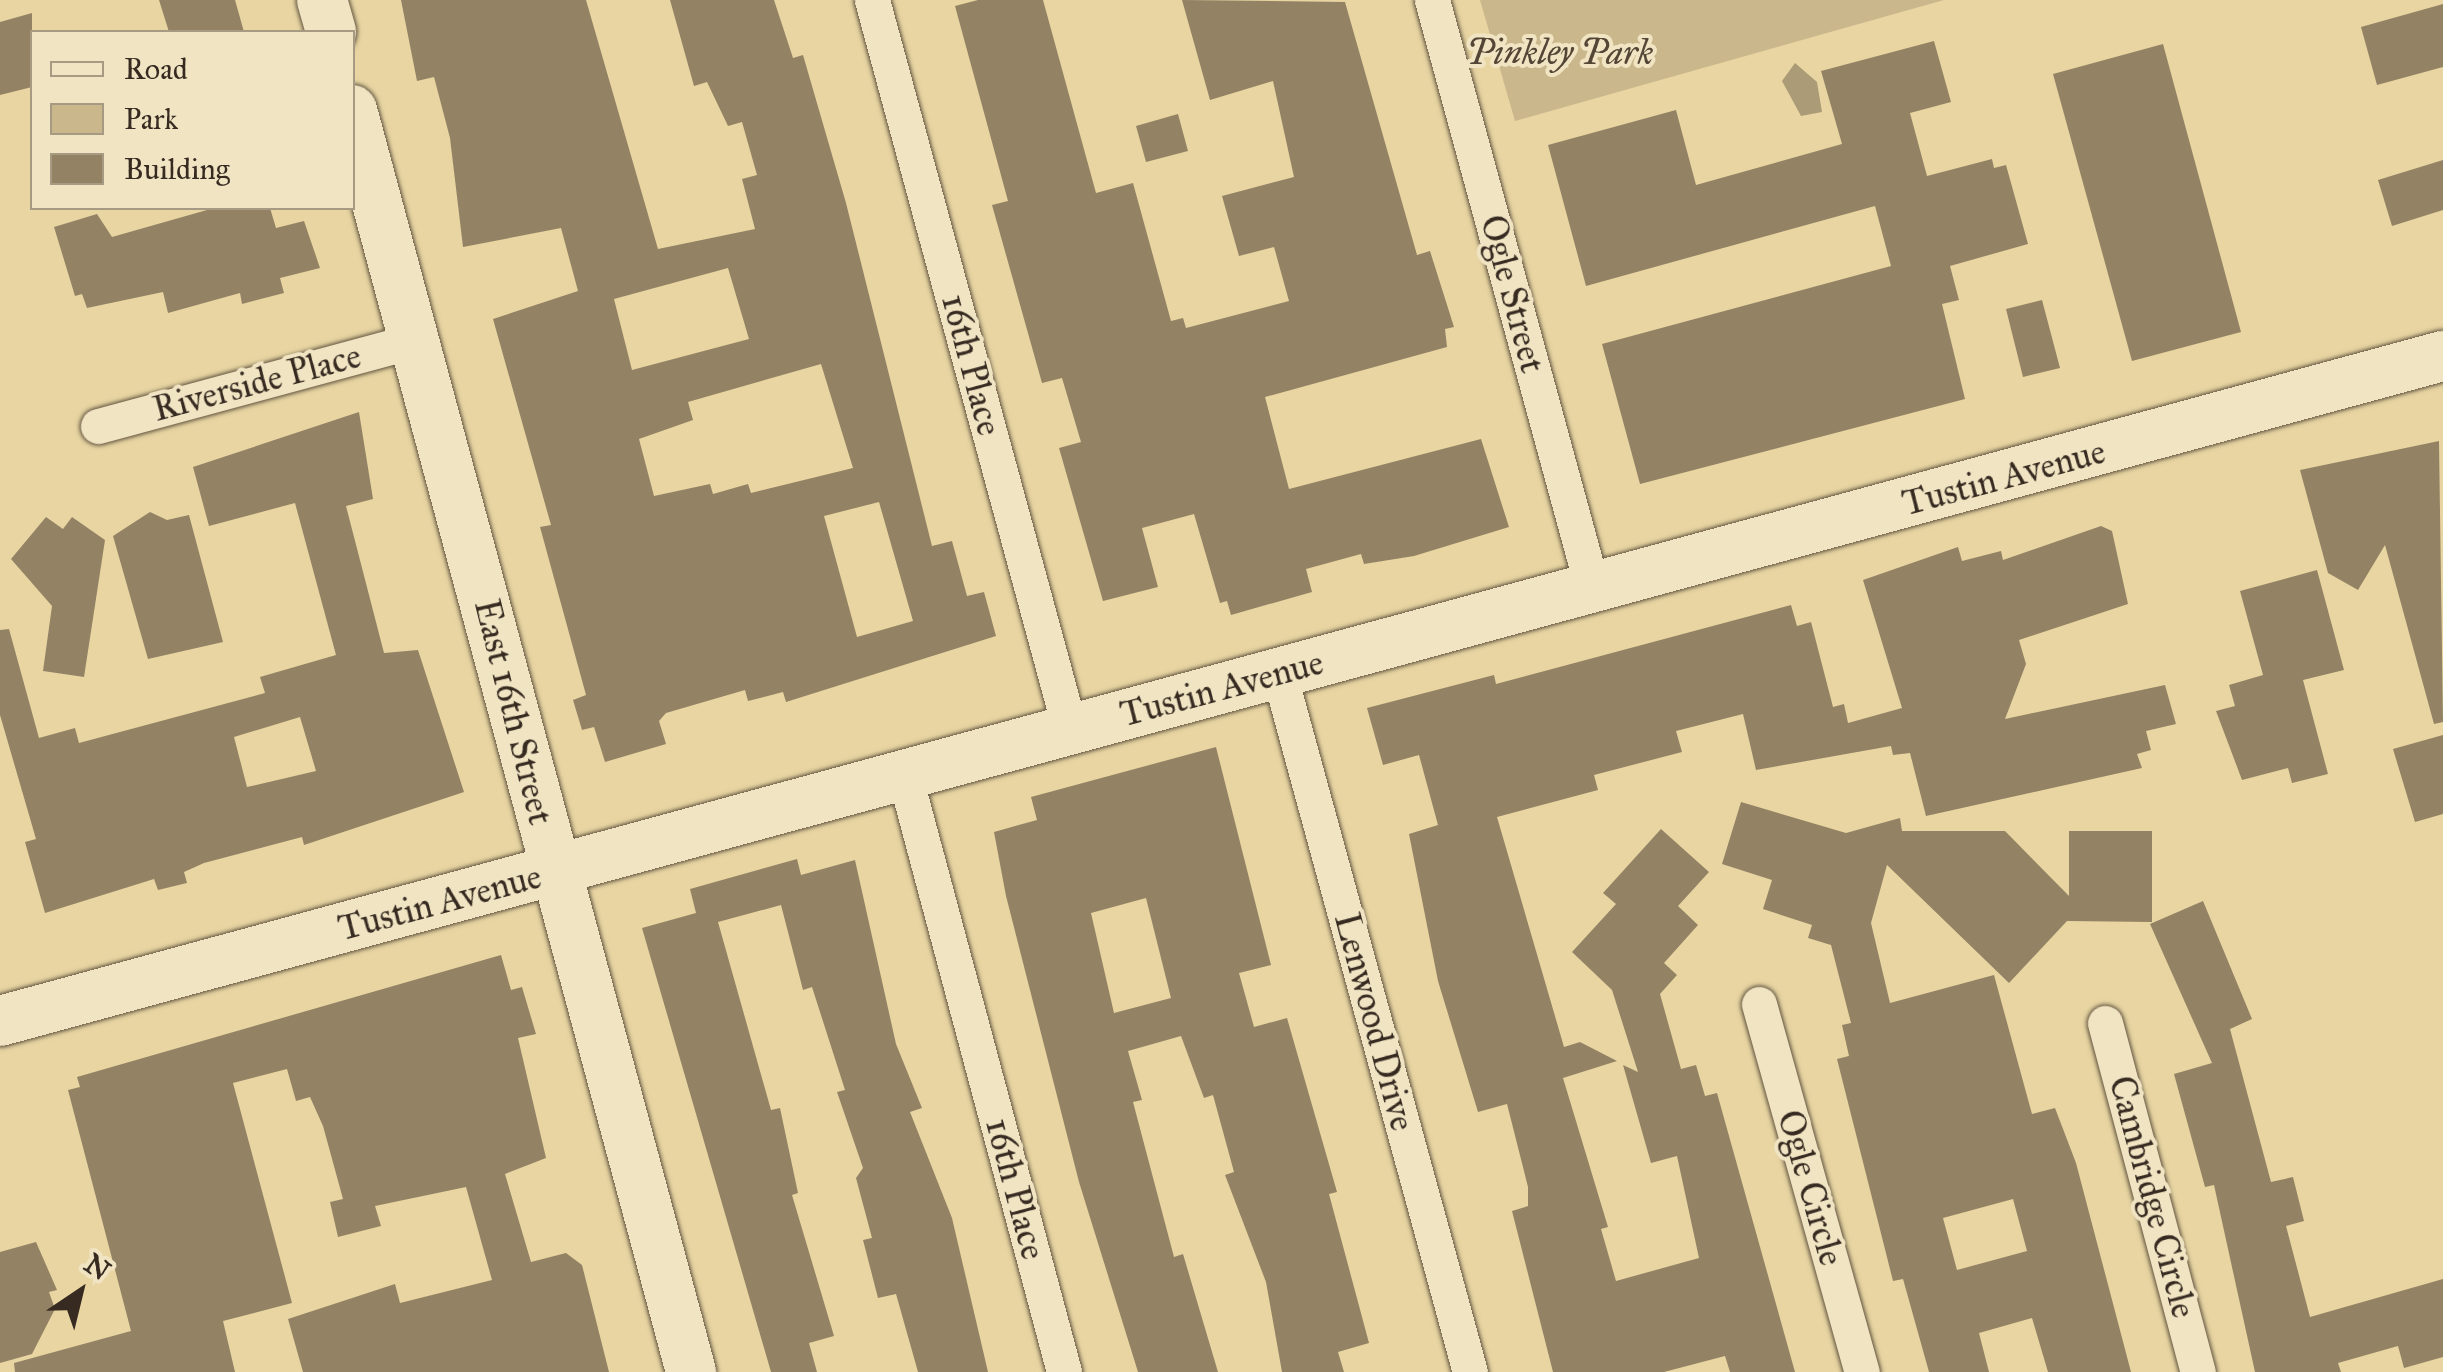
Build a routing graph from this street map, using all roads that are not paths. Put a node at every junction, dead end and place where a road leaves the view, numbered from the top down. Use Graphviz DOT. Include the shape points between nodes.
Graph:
graph roads {
  1 [pos="322,0"];
  2 [pos="872,0"];
  3 [pos="1432,0"];
  4 [pos="330,30"];
  5 [pos="355,121"];
  6 [pos="416,340"];
  7 [pos="2443,356"];
  8 [pos="98,426"];
  9 [pos="1592,587"];
  10 [pos="1279,673"];
  11 [pos="1070,730"];
  12 [pos="904,773"];
  13 [pos="554,872"];
  14 [pos="1759,1004"];
  15 [pos="0,1021"];
  16 [pos="2105,1022"];
  17 [pos="691,1372"];
  18 [pos="1064,1372"];
  19 [pos="1470,1372"];
  20 [pos="1862,1372"];
  21 [pos="2198,1372"];
  1 -- 4 [label="street"];
  2 -- 11 [label="street, 16th Place"];
  3 -- 9 [label="street, Ogle Street"];
  5 -- 6 [label="street, East 16th Street"];
  6 -- 8 [label="street, Riverside Place"];
  6 -- 13 [label="street, East 16th Street"];
  7 -- 9 [label="street, Tustin Avenue"];
  9 -- 10 [label="street, Tustin Avenue"];
  10 -- 11 [label="street, Tustin Avenue"];
  10 -- 19 [label="street, Lenwood Drive"];
  11 -- 12 [label="street, Tustin Avenue"];
  12 -- 13 [label="street, Tustin Avenue"];
  12 -- 18 [label="street, 16th Place"];
  13 -- 15 [label="street, Tustin Avenue"];
  13 -- 17 [label="street, East 16th Street"];
  14 -- 20 [label="street, Ogle Circle"];
  16 -- 21 [label="street, Cambridge Circle"];
}
